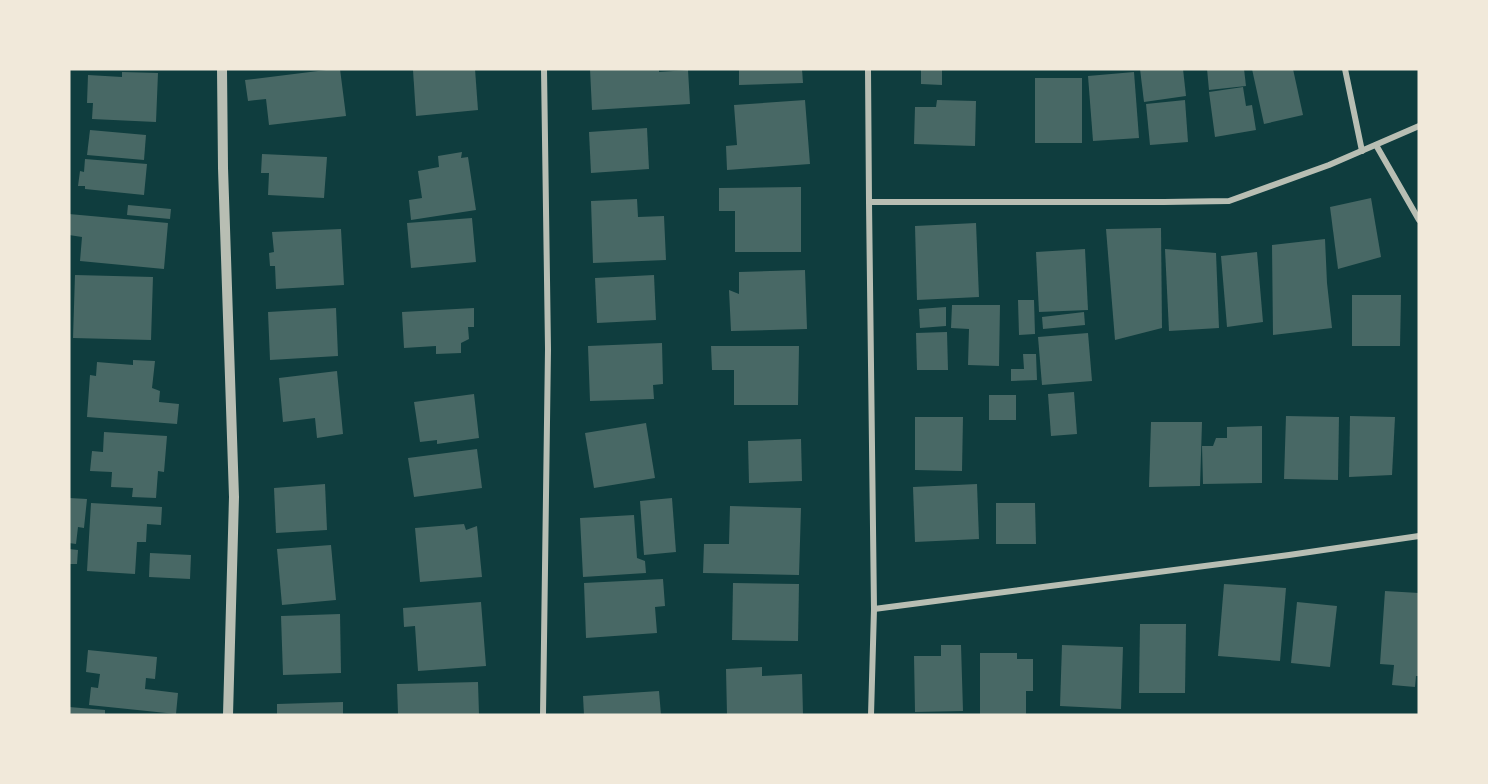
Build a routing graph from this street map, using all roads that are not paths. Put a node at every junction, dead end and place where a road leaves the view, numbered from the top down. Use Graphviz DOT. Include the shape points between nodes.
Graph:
graph roads {
  1 [pos="222,69"];
  2 [pos="544,69"];
  3 [pos="868,69"];
  4 [pos="1345,69"];
  5 [pos="1419,126"];
  6 [pos="1376,145"];
  7 [pos="1362,151"];
  8 [pos="868,202"];
  9 [pos="1419,220"];
  10 [pos="1419,536"];
  11 [pos="874,609"];
  12 [pos="228,715"];
  13 [pos="543,715"];
  14 [pos="871,715"];
  1 -- 12 [label="street" via="234,497"];
  2 -- 13 [label="street" via="548,349"];
  3 -- 8 [label="street"];
  4 -- 7 [label="street"];
  5 -- 6 [label="street"];
  6 -- 7 [label="street"];
  6 -- 9 [label="street"];
  7 -- 8 [label="street" via="1229,201"];
  8 -- 11 [label="street"];
  10 -- 11 [label="street"];
  11 -- 14 [label="street"];
}
